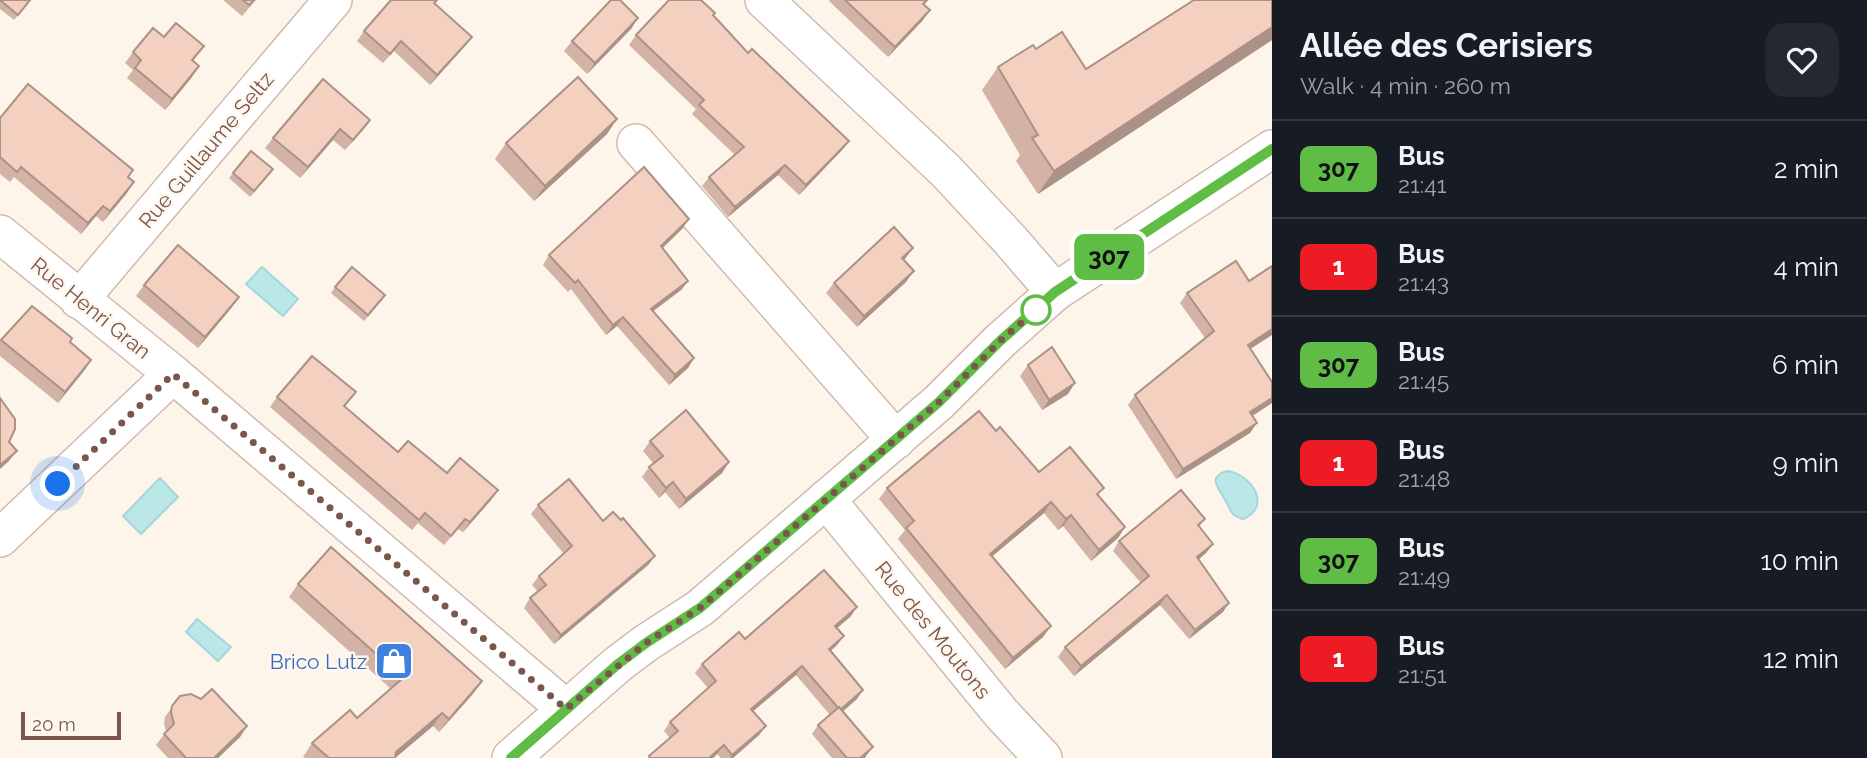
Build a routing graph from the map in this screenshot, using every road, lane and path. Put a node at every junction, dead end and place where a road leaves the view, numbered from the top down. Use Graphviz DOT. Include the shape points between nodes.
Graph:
graph roads {
  1 [pos="333,0"];
  2 [pos="764,0"];
  3 [pos="636,143"];
  4 [pos="1272,149"];
  5 [pos="0,234"];
  6 [pos="1055,292"];
  7 [pos="79,300"];
  8 [pos="173,374"];
  9 [pos="896,440"];
  10 [pos="826,499"];
  11 [pos="0,538"];
  12 [pos="566,709"];
  13 [pos="511,758"];
  14 [pos="1043,758"];
  1 -- 7 [label="street, Rue Guillaume Seltz"];
  2 -- 6 [label="street" via="946,171"];
  3 -- 9 [label="street"];
  4 -- 6 [label="street"];
  5 -- 7 [label="street, Rue Henri Gran"];
  6 -- 9 [label="street"];
  7 -- 8 [label="street, Rue Henri Gran"];
  8 -- 11 [label="street"];
  8 -- 12 [label="street, Rue Henri Gran"];
  9 -- 10 [label="street"];
  10 -- 12 [label="street" via="700,608 646,643"];
  10 -- 14 [label="street, Rue des Moutons"];
  12 -- 13 [label="street"];
}
